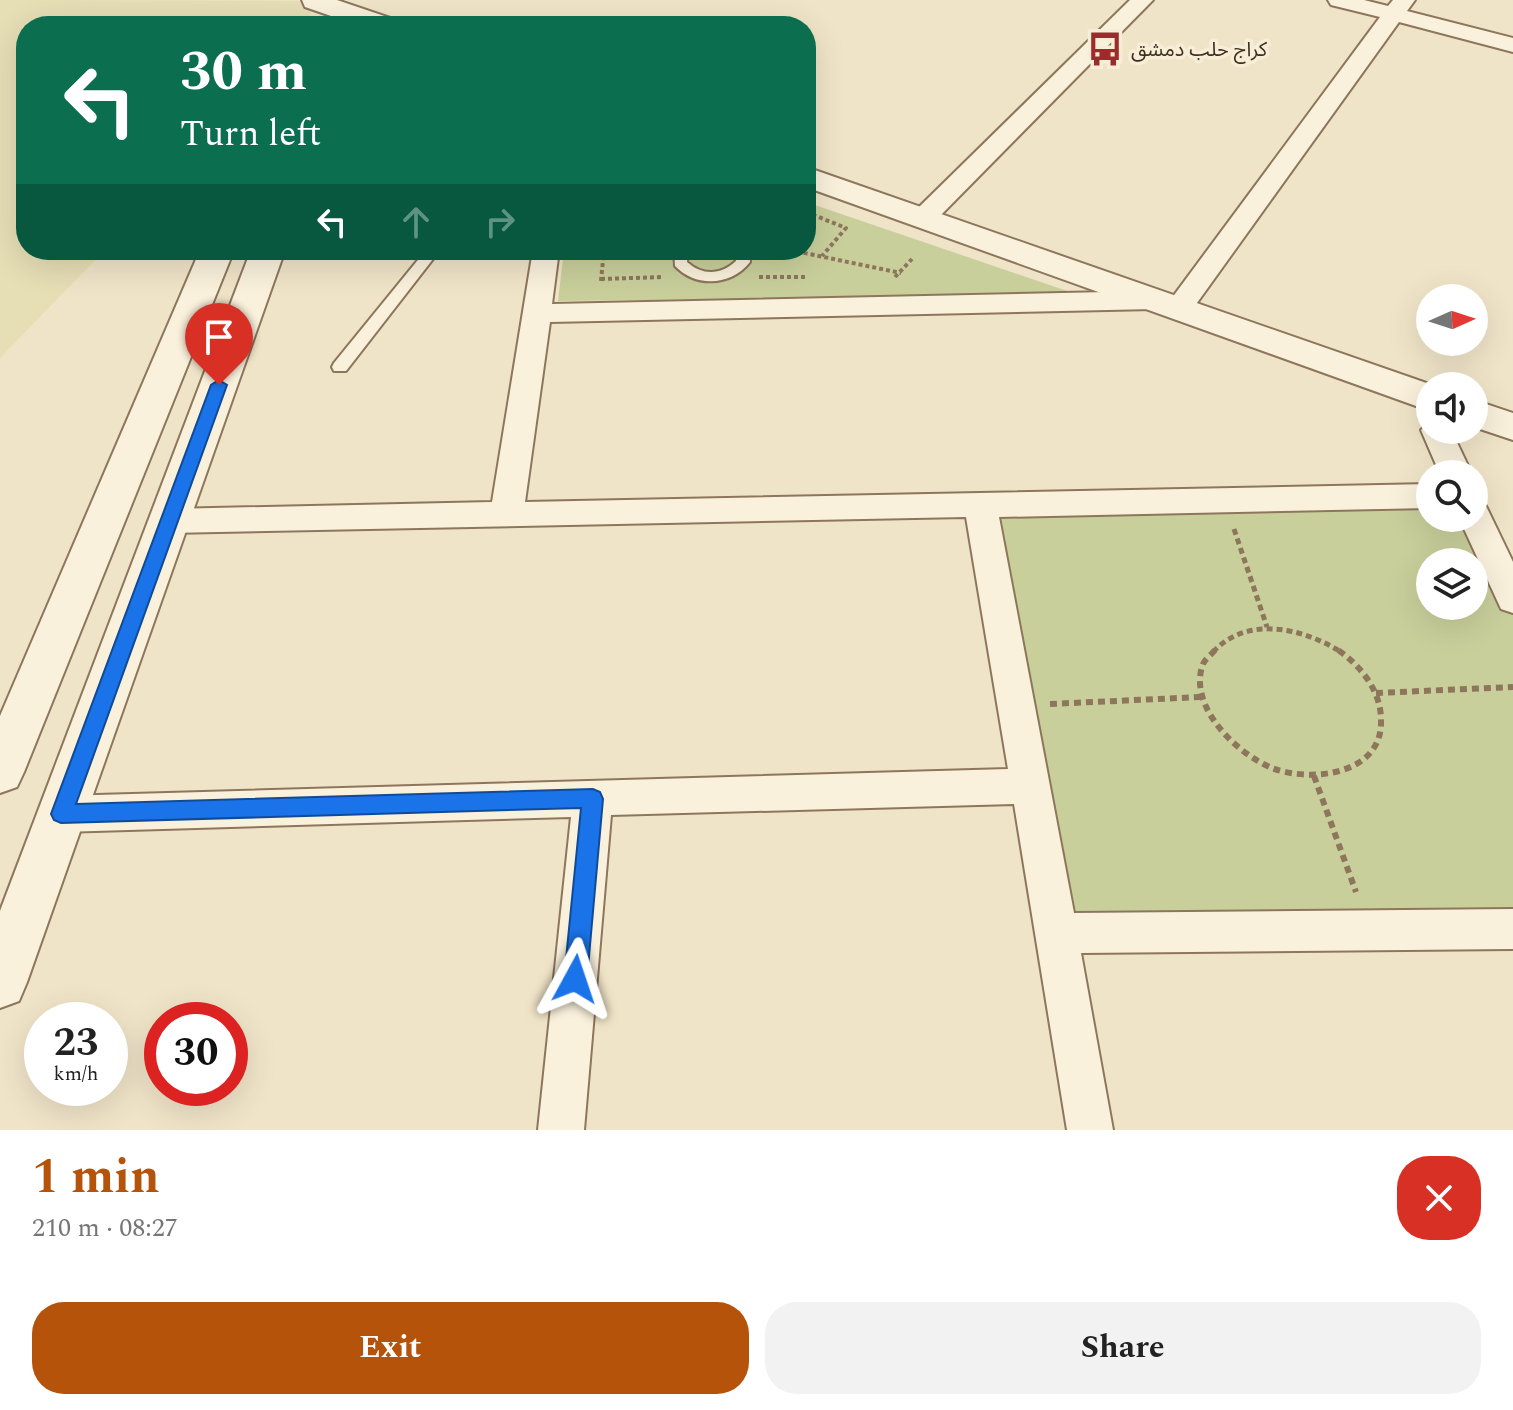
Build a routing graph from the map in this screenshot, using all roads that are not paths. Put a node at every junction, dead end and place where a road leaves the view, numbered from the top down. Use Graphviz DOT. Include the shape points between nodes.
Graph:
graph roads {
  1 [pos="313,0"];
  2 [pos="1339,0"];
  3 [pos="1135,1"];
  4 [pos="1399,7"];
  5 [pos="350,13"];
  6 [pos="1513,45"];
  7 [pos="816,179"];
  8 [pos="924,217"];
  9 [pos="213,260"];
  10 [pos="264,260"];
  11 [pos="425,260"];
  12 [pos="544,260"];
  13 [pos="680,260"];
  14 [pos="743,260"];
  15 [pos="1166,304"];
  16 [pos="536,313"];
  17 [pos="340,367"];
  18 [pos="1416,399"];
  19 [pos="1488,418"];
  20 [pos="1513,427"];
  21 [pos="1416,496"];
  22 [pos="980,504"];
  23 [pos="507,512"];
  24 [pos="169,521"];
  25 [pos="1482,532"];
  26 [pos="1513,599"];
  27 [pos="0,772"];
  28 [pos="1028,786"];
  29 [pos="593,799"];
  30 [pos="61,814"];
  31 [pos="1513,929"];
  32 [pos="1058,933"];
  33 [pos="0,982"];
  34 [pos="561,1130"];
  35 [pos="1090,1130"];
  1 -- 5 [label="street"];
  2 -- 4 [label="street"];
  3 -- 8 [label="street"];
  4 -- 6 [label="street"];
  4 -- 15 [label="street"];
  7 -- 8 [label="street"];
  8 -- 15 [label="street"];
  9 -- 27 [label="street"];
  10 -- 24 [label="street"];
  11 -- 17 [label="lane"];
  12 -- 16 [label="street"];
  13 -- 14 [label="lane" via="684,269 711,277 738,268"];
  15 -- 16 [label="street"];
  15 -- 18 [label="street"];
  16 -- 23 [label="street"];
  19 -- 20 [label="street"];
  21 -- 22 [label="street"];
  22 -- 23 [label="street"];
  22 -- 28 [label="street"];
  23 -- 24 [label="street"];
  24 -- 30 [label="street"];
  25 -- 26 [label="street"];
  28 -- 29 [label="street"];
  28 -- 32 [label="street"];
  29 -- 30 [label="street"];
  29 -- 34 [label="street"];
  30 -- 33 [label="street"];
  31 -- 32 [label="street"];
  32 -- 35 [label="street"];
}
